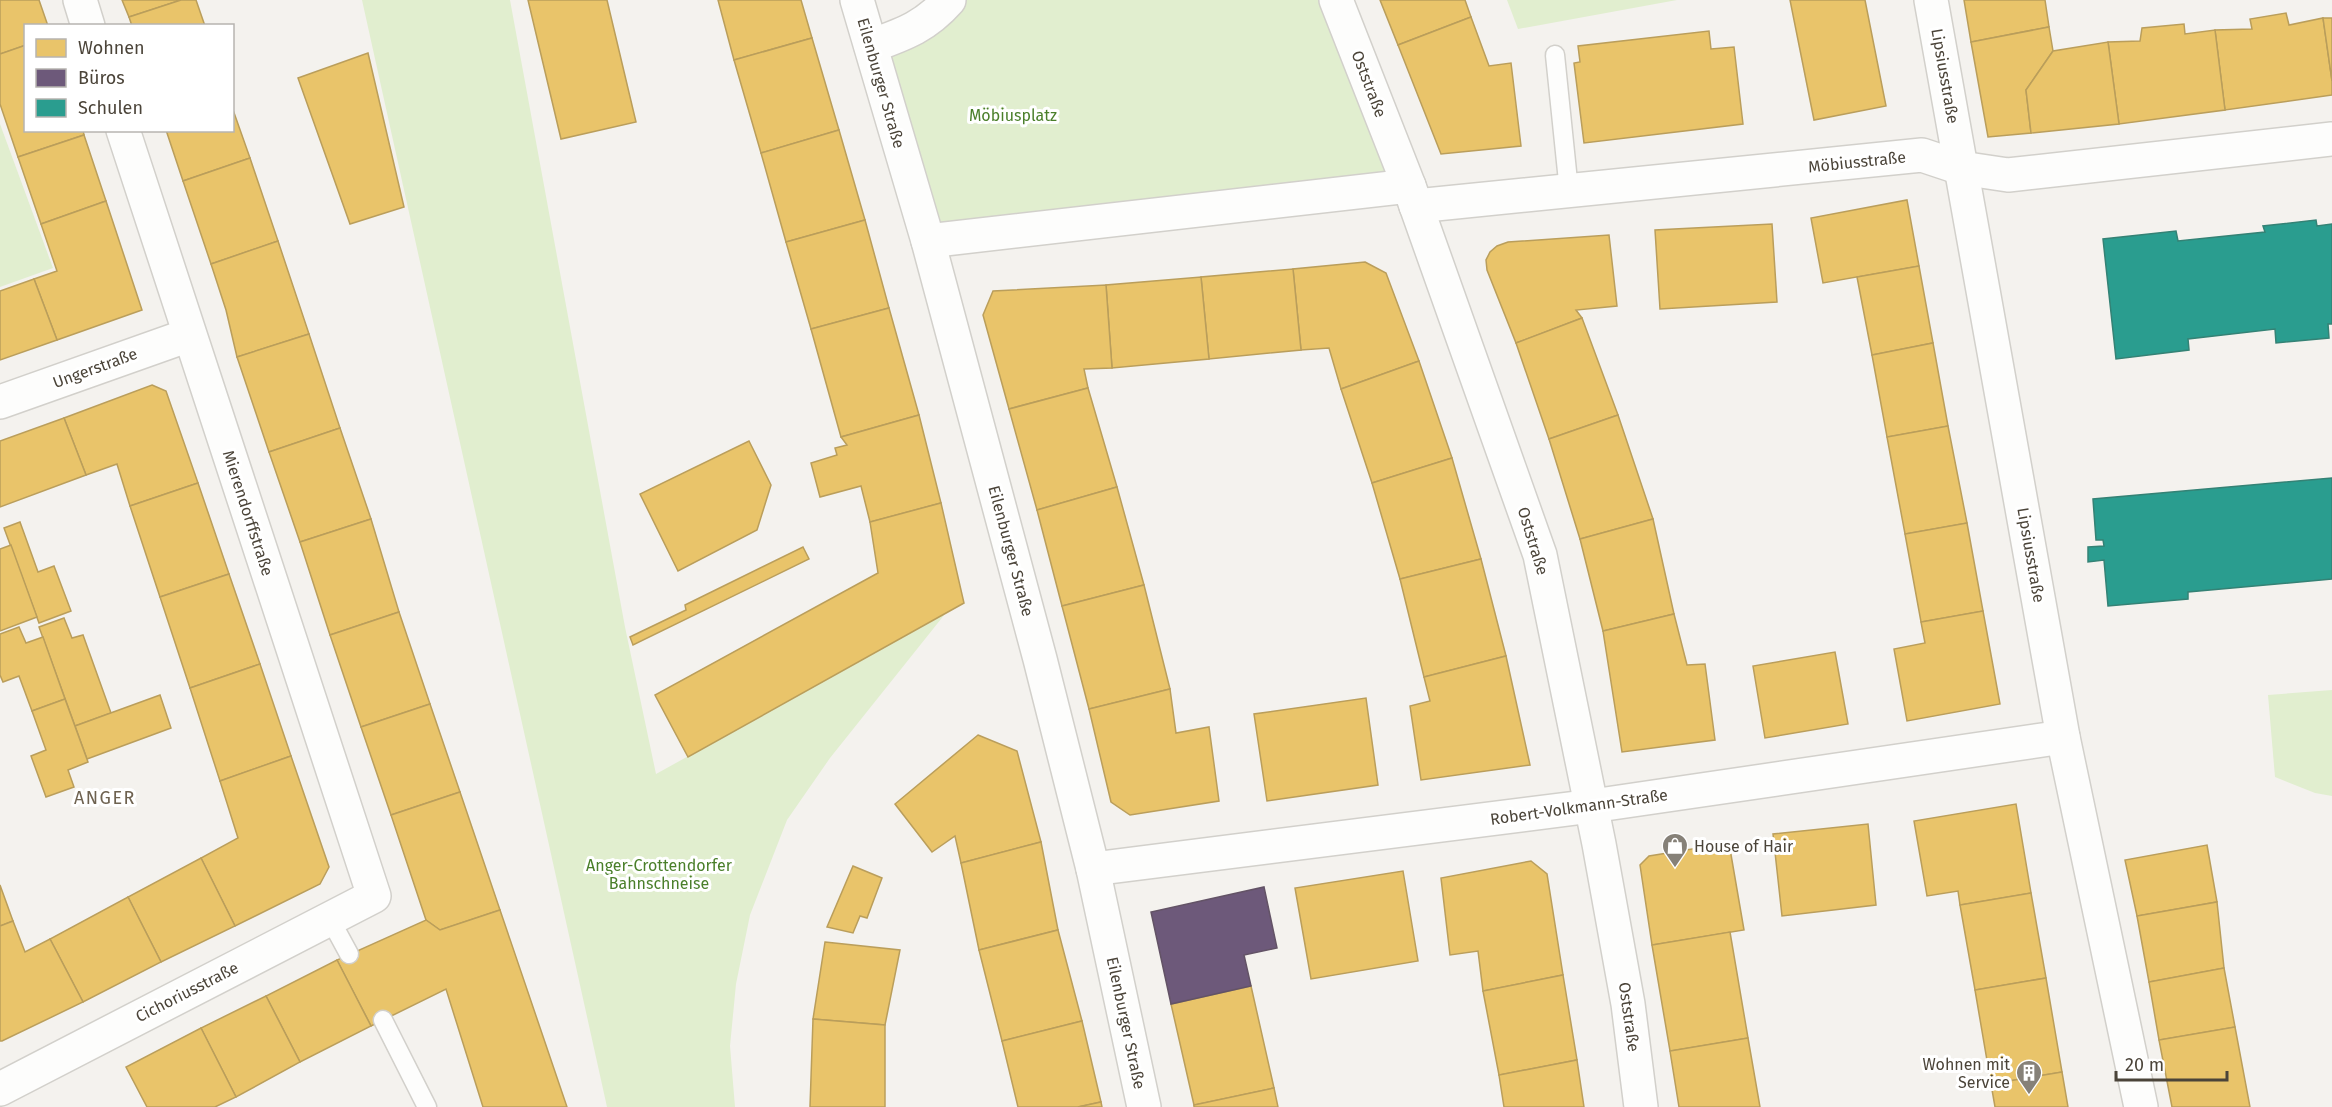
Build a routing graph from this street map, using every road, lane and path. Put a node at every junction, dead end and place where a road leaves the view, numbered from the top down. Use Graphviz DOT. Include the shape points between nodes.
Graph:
graph roads {
  1 [pos="80,0"];
  2 [pos="857,0"];
  3 [pos="949,0"];
  4 [pos="1336,0"];
  5 [pos="1931,0"];
  6 [pos="87,24"];
  7 [pos="871,46"];
  8 [pos="1555,55"];
  9 [pos="124,132"];
  10 [pos="2332,139"];
  11 [pos="1961,168"];
  12 [pos="1569,191"];
  13 [pos="1412,196"];
  14 [pos="928,241"];
  15 [pos="189,334"];
  16 [pos="0,402"];
  17 [pos="2063,737"];
  18 [pos="1592,806"];
  19 [pos="1093,869"];
  20 [pos="374,896"];
  21 [pos="330,919"];
  22 [pos="349,954"];
  23 [pos="383,1020"];
  24 [pos="0,1089"];
  25 [pos="427,1107"];
  26 [pos="1144,1107"];
  27 [pos="1641,1107"];
  28 [pos="2141,1107"];
  1 -- 6 [label="street"];
  2 -- 7 [label="street, Eilenburger Straße"];
  3 -- 7 [label="street" via="910,32"];
  4 -- 13 [label="street, Oststraße"];
  5 -- 11 [label="street, Lipsiusstraße"];
  7 -- 14 [label="street, Eilenburger Straße"];
  8 -- 12 [label="lane"];
  9 -- 15 [label="street, Mierendorffstraße"];
  10 -- 11 [label="street, Möbiusstraße" via="2008,175"];
  11 -- 12 [label="street, Möbiusstraße" via="1922,155"];
  11 -- 17 [label="street, Lipsiusstraße"];
  12 -- 13 [label="street, Möbiusstraße"];
  13 -- 14 [label="street"];
  13 -- 18 [label="street, Oststraße" via="1540,555"];
  14 -- 19 [label="street, Eilenburger Straße"];
  15 -- 16 [label="street, Ungerstraße"];
  15 -- 20 [label="street, Mierendorffstraße"];
  17 -- 18 [label="street, Robert-Volkmann-Straße"];
  17 -- 28 [label="street, Lipsiusstraße"];
  18 -- 19 [label="street, Robert-Volkmann-Straße"];
  18 -- 27 [label="street, Oststraße" via="1628,1004"];
  19 -- 26 [label="street, Eilenburger Straße"];
  20 -- 21 [label="street, Cichoriusstraße"];
  21 -- 22 [label="lane"];
  21 -- 24 [label="street, Cichoriusstraße"];
  23 -- 25 [label="lane"];
}
